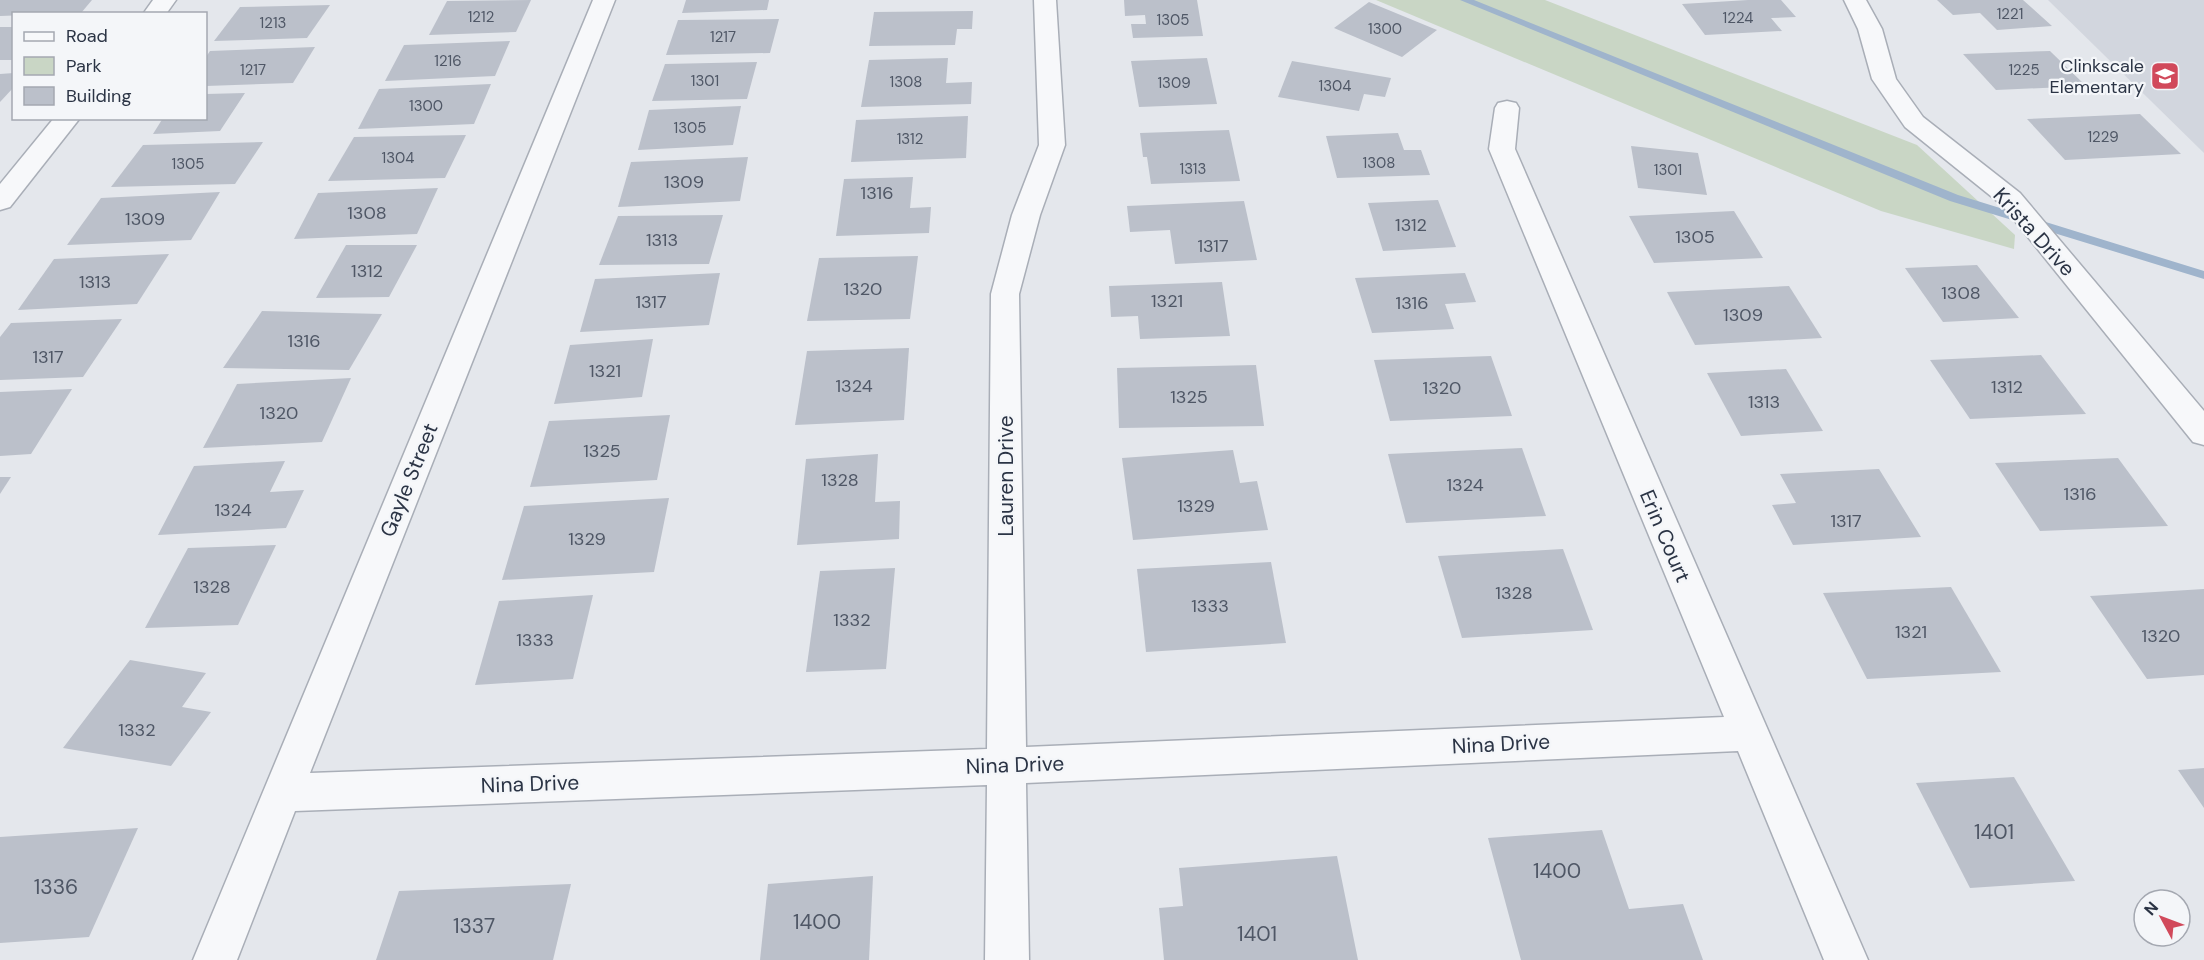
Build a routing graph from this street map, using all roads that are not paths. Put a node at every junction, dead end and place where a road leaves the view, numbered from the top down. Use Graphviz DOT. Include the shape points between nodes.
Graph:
graph roads {
  1 [pos="165,0"];
  2 [pos="604,0"];
  3 [pos="1045,0"];
  4 [pos="1854,0"];
  5 [pos="156,12"];
  6 [pos="1508,108"];
  7 [pos="66,120"];
  8 [pos="0,201"];
  9 [pos="2204,434"];
  10 [pos="1748,733"];
  11 [pos="1007,765"];
  12 [pos="283,793"];
  13 [pos="215,960"];
  14 [pos="1007,960"];
  15 [pos="1846,960"];
  1 -- 5 [label="street"];
  2 -- 12 [label="street, Gayle Street"];
  3 -- 11 [label="street, Lauren Drive" via="1052,144 1026,215 1005,294"];
  4 -- 9 [label="street, Krista Drive" via="1870,29 1884,79 1914,122 2010,199"];
  6 -- 10 [label="street, Erin Court" via="1502,149"];
  7 -- 8 [label="street"];
  10 -- 11 [label="street, Nina Drive"];
  10 -- 15 [label="street, Erin Court"];
  11 -- 12 [label="street, Nina Drive"];
  11 -- 14 [label="street, Lauren Drive"];
  12 -- 13 [label="street, Gayle Street"];
}
